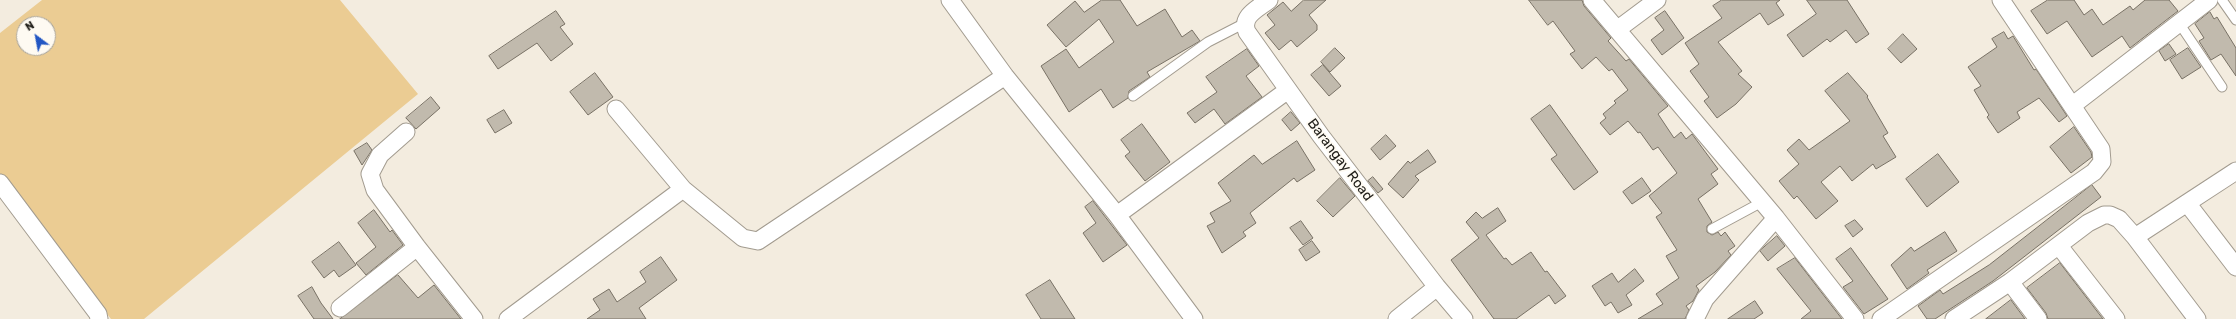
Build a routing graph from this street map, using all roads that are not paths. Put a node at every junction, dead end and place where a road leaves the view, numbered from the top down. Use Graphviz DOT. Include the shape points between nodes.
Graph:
graph roads {
  1 [pos="950,0"];
  2 [pos="1269,0"];
  3 [pos="1592,0"];
  4 [pos="1657,0"];
  5 [pos="2001,0"];
  6 [pos="2209,0"];
  7 [pos="2222,0"];
  8 [pos="2236,20"];
  9 [pos="1245,23"];
  10 [pos="2178,23"];
  11 [pos="1618,29"];
  12 [pos="1005,76"];
  13 [pos="2222,87"];
  14 [pos="1288,90"];
  15 [pos="1133,96"];
  16 [pos="2073,105"];
  17 [pos="616,109"];
  18 [pos="406,132"];
  19 [pos="2236,171"];
  20 [pos="0,183"];
  21 [pos="683,189"];
  22 [pos="1762,202"];
  23 [pos="2187,202"];
  24 [pos="1117,215"];
  25 [pos="1776,218"];
  26 [pos="1712,229"];
  27 [pos="2135,237"];
  28 [pos="2059,246"];
  29 [pos="417,248"];
  30 [pos="2236,267"];
  31 [pos="2010,282"];
  32 [pos="1437,287"];
  33 [pos="340,308"];
  34 [pos="1956,318"];
  35 [pos="99,319"];
  36 [pos="474,319"];
  37 [pos="508,319"];
  38 [pos="1194,319"];
  39 [pos="1397,319"];
  40 [pos="1464,319"];
  41 [pos="1695,319"];
  42 [pos="1855,319"];
  43 [pos="1881,319"];
  44 [pos="2038,319"];
  45 [pos="2116,319"];
  46 [pos="2197,319"];
  1 -- 12 [label="street"];
  2 -- 9 [label="street" via="1251,13"];
  3 -- 11 [label="street"];
  4 -- 11 [label="street"];
  5 -- 16 [label="street"];
  6 -- 10 [label="street"];
  7 -- 8 [label="lane"];
  9 -- 14 [label="street, Barangay Road" via="1247,32"];
  9 -- 15 [label="lane" via="1219,35"];
  10 -- 13 [label="lane"];
  10 -- 16 [label="street"];
  11 -- 22 [label="street"];
  12 -- 21 [label="street" via="758,242 743,238"];
  12 -- 24 [label="street"];
  14 -- 24 [label="street"];
  14 -- 32 [label="street, Barangay Road"];
  16 -- 43 [label="street" via="2101,149 2102,162 2094,172"];
  17 -- 21 [label="street"];
  18 -- 29 [label="street" via="380,155 370,174 375,190"];
  19 -- 23 [label="street"];
  20 -- 35 [label="street" via="98,314"];
  21 -- 37 [label="street"];
  22 -- 25 [label="street"];
  22 -- 26 [label="lane"];
  23 -- 27 [label="street"];
  23 -- 30 [label="street"];
  24 -- 38 [label="street"];
  25 -- 41 [label="street" via="1705,299"];
  25 -- 42 [label="street"];
  27 -- 28 [label="street" via="2119,219 2104,215 2088,223"];
  27 -- 46 [label="street"];
  28 -- 31 [label="street"];
  28 -- 45 [label="street"];
  29 -- 33 [label="street"];
  29 -- 36 [label="street"];
  31 -- 34 [label="street"];
  31 -- 44 [label="street"];
  32 -- 39 [label="street"];
  32 -- 40 [label="street, Barangay Road"];
}
